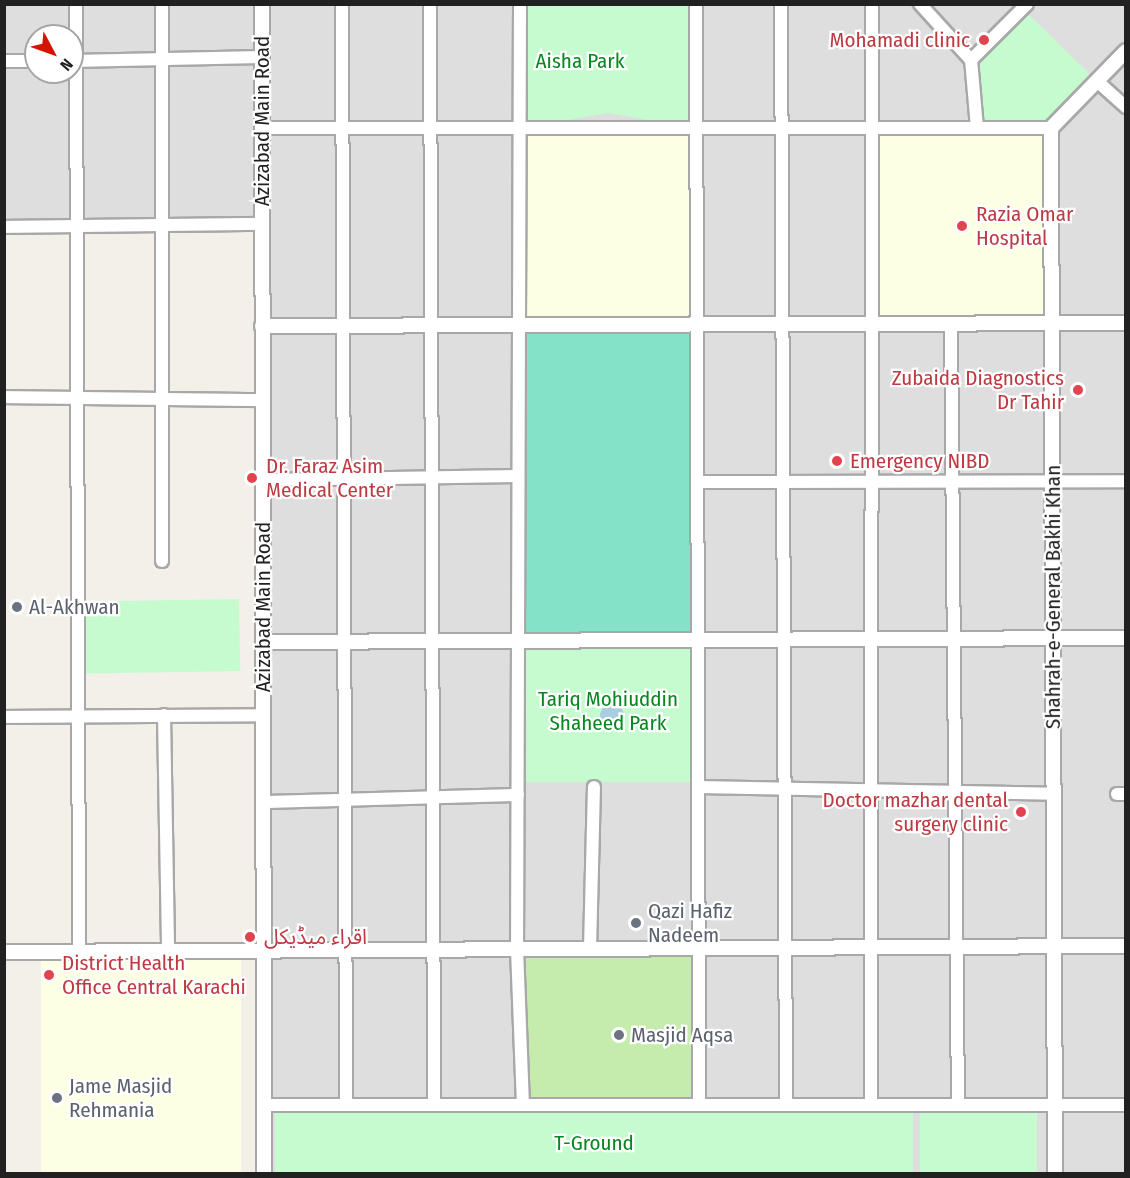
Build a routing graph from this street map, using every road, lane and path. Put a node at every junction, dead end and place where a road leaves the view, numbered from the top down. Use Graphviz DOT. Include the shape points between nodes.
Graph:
graph roads {
  1 [pos="76,4"];
  2 [pos="162,4"];
  3 [pos="262,4"];
  4 [pos="342,4"];
  5 [pos="430,4"];
  6 [pos="520,4"];
  7 [pos="696,4"];
  8 [pos="781,4"];
  9 [pos="872,4"];
  10 [pos="920,4"];
  11 [pos="1028,4"];
  12 [pos="75,24"];
  13 [pos="1125,51"];
  14 [pos="262,57"];
  15 [pos="163,60"];
  16 [pos="971,60"];
  17 [pos="4,61"];
  18 [pos="24,61"];
  19 [pos="84,62"];
  20 [pos="1097,81"];
  21 [pos="74,84"];
  22 [pos="1125,107"];
  23 [pos="262,128"];
  24 [pos="343,128"];
  25 [pos="520,128"];
  26 [pos="696,128"];
  27 [pos="782,128"];
  28 [pos="873,128"];
  29 [pos="977,128"];
  30 [pos="1051,128"];
  31 [pos="433,130"];
  32 [pos="262,224"];
  33 [pos="162,225"];
  34 [pos="76,226"];
  35 [pos="4,227"];
  36 [pos="1052,323"];
  37 [pos="1125,323"];
  38 [pos="782,324"];
  39 [pos="873,324"];
  40 [pos="951,324"];
  41 [pos="697,325"];
  42 [pos="262,326"];
  43 [pos="343,326"];
  44 [pos="430,326"];
  45 [pos="518,326"];
  46 [pos="4,397"];
  47 [pos="76,397"];
  48 [pos="162,398"];
  49 [pos="262,400"];
  50 [pos="518,476"];
  51 [pos="431,477"];
  52 [pos="344,479"];
  53 [pos="263,480"];
  54 [pos="1053,481"];
  55 [pos="1125,481"];
  56 [pos="697,482"];
  57 [pos="783,482"];
  58 [pos="873,482"];
  59 [pos="952,482"];
  60 [pos="162,561"];
  61 [pos="1125,638"];
  62 [pos="873,639"];
  63 [pos="954,639"];
  64 [pos="1053,639"];
  65 [pos="698,640"];
  66 [pos="784,640"];
  67 [pos="344,641"];
  68 [pos="432,641"];
  69 [pos="518,641"];
  70 [pos="263,642"];
  71 [pos="165,715"];
  72 [pos="263,715"];
  73 [pos="78,716"];
  74 [pos="4,717"];
  75 [pos="594,786"];
  76 [pos="698,787"];
  77 [pos="784,789"];
  78 [pos="872,790"];
  79 [pos="955,792"];
  80 [pos="1054,794"];
  81 [pos="518,795"];
  82 [pos="433,798"];
  83 [pos="345,800"];
  84 [pos="264,802"];
  85 [pos="1054,946"];
  86 [pos="1125,946"];
  87 [pos="957,947"];
  88 [pos="698,948"];
  89 [pos="785,948"];
  90 [pos="872,948"];
  91 [pos="517,949"];
  92 [pos="590,949"];
  93 [pos="345,950"];
  94 [pos="434,950"];
  95 [pos="168,951"];
  96 [pos="264,951"];
  97 [pos="4,952"];
  98 [pos="79,952"];
  99 [pos="264,1105"];
  100 [pos="346,1105"];
  101 [pos="434,1105"];
  102 [pos="523,1105"];
  103 [pos="699,1105"];
  104 [pos="786,1105"];
  105 [pos="871,1105"];
  106 [pos="958,1105"];
  107 [pos="1055,1105"];
  108 [pos="1125,1105"];
  109 [pos="264,1173"];
  110 [pos="1055,1173"];
  1 -- 12 [label="street"];
  2 -- 15 [label="street"];
  3 -- 14 [label="street, Azizabad Main Road"];
  4 -- 24 [label="street"];
  5 -- 31 [label="street"];
  6 -- 25 [label="street"];
  7 -- 26 [label="street"];
  8 -- 27 [label="street"];
  9 -- 28 [label="street"];
  10 -- 16 [label="street"];
  11 -- 16 [label="street"];
  13 -- 20 [label="street"];
  14 -- 15 [label="street"];
  14 -- 23 [label="street, Azizabad Main Road"];
  15 -- 19 [label="street"];
  15 -- 33 [label="street"];
  16 -- 29 [label="street"];
  17 -- 18 [label="street"];
  20 -- 22 [label="street"];
  20 -- 30 [label="street"];
  21 -- 34 [label="street"];
  23 -- 24 [label="street"];
  23 -- 32 [label="street, Azizabad Main Road"];
  24 -- 31 [label="street"];
  24 -- 43 [label="street"];
  25 -- 26 [label="street"];
  25 -- 31 [label="street"];
  25 -- 45 [label="street"];
  26 -- 27 [label="street"];
  26 -- 41 [label="street"];
  27 -- 28 [label="street"];
  27 -- 38 [label="street"];
  28 -- 29 [label="street"];
  28 -- 39 [label="street"];
  29 -- 30 [label="street"];
  30 -- 36 [label="street, Shahrah-e-General Bakhi Khan"];
  31 -- 44 [label="street"];
  32 -- 33 [label="street"];
  32 -- 42 [label="street, Azizabad Main Road"];
  33 -- 34 [label="street"];
  33 -- 48 [label="street"];
  34 -- 35 [label="street"];
  34 -- 47 [label="street"];
  36 -- 37 [label="street"];
  36 -- 40 [label="street"];
  36 -- 54 [label="street, Shahrah-e-General Bakhi Khan"];
  38 -- 39 [label="street"];
  38 -- 41 [label="street"];
  38 -- 57 [label="street"];
  39 -- 40 [label="street"];
  39 -- 58 [label="street"];
  40 -- 59 [label="street"];
  41 -- 45 [label="street"];
  41 -- 56 [label="street"];
  42 -- 43 [label="street"];
  42 -- 49 [label="street, Azizabad Main Road"];
  43 -- 44 [label="street"];
  43 -- 52 [label="street"];
  44 -- 45 [label="street"];
  44 -- 51 [label="street"];
  45 -- 50 [label="street"];
  46 -- 47 [label="street"];
  47 -- 48 [label="street"];
  47 -- 73 [label="street"];
  48 -- 49 [label="street"];
  48 -- 60 [label="street"];
  49 -- 53 [label="street, Azizabad Main Road"];
  50 -- 51 [label="street"];
  50 -- 69 [label="street"];
  51 -- 52 [label="street"];
  51 -- 68 [label="street"];
  52 -- 53 [label="street"];
  52 -- 67 [label="street"];
  53 -- 70 [label="street, Azizabad Main Road"];
  54 -- 55 [label="street"];
  54 -- 59 [label="street"];
  54 -- 64 [label="street, Shahrah-e-General Bakhi Khan"];
  56 -- 57 [label="street"];
  56 -- 65 [label="street"];
  57 -- 58 [label="street"];
  57 -- 66 [label="street"];
  58 -- 59 [label="street"];
  58 -- 62 [label="street"];
  59 -- 63 [label="street"];
  61 -- 64 [label="street"];
  62 -- 63 [label="street"];
  62 -- 66 [label="street"];
  62 -- 78 [label="street"];
  63 -- 64 [label="street"];
  63 -- 79 [label="street"];
  64 -- 80 [label="street, Shahrah-e-General Bakhi Khan"];
  65 -- 66 [label="street"];
  65 -- 69 [label="street"];
  65 -- 76 [label="street"];
  66 -- 77 [label="street"];
  67 -- 68 [label="street"];
  67 -- 70 [label="street"];
  67 -- 83 [label="street"];
  68 -- 69 [label="street"];
  68 -- 82 [label="street"];
  69 -- 81 [label="street"];
  70 -- 72 [label="street, Azizabad Main Road"];
  71 -- 72 [label="street"];
  71 -- 73 [label="street"];
  71 -- 95 [label="street"];
  72 -- 84 [label="street, Azizabad Main Road"];
  73 -- 74 [label="street"];
  73 -- 98 [label="street"];
  75 -- 92 [label="street"];
  76 -- 77 [label="street"];
  76 -- 88 [label="street"];
  77 -- 78 [label="street"];
  77 -- 89 [label="street"];
  78 -- 79 [label="street"];
  78 -- 90 [label="street"];
  79 -- 80 [label="street"];
  79 -- 87 [label="street"];
  80 -- 85 [label="street, Shahrah-e-General Bakhi Khan"];
  81 -- 82 [label="street"];
  81 -- 91 [label="street"];
  82 -- 83 [label="street"];
  82 -- 94 [label="street"];
  83 -- 84 [label="street"];
  83 -- 93 [label="street"];
  84 -- 96 [label="street, Azizabad Main Road"];
  85 -- 86 [label="street"];
  85 -- 87 [label="street"];
  85 -- 107 [label="street, Shahrah-e-General Bakhi Khan"];
  87 -- 90 [label="street"];
  87 -- 106 [label="street"];
  88 -- 89 [label="street"];
  88 -- 92 [label="street"];
  88 -- 103 [label="street"];
  89 -- 90 [label="street"];
  89 -- 104 [label="street"];
  90 -- 105 [label="street"];
  91 -- 92 [label="street"];
  91 -- 94 [label="street"];
  91 -- 102 [label="street"];
  93 -- 94 [label="street"];
  93 -- 96 [label="street"];
  93 -- 100 [label="street"];
  94 -- 101 [label="street"];
  95 -- 96 [label="street"];
  95 -- 98 [label="street"];
  96 -- 99 [label="street, Azizabad Main Road"];
  97 -- 98 [label="street"];
  99 -- 100 [label="street"];
  99 -- 109 [label="street, Azizabad Main Road"];
  100 -- 101 [label="street"];
  101 -- 102 [label="street"];
  102 -- 103 [label="street"];
  103 -- 104 [label="street"];
  104 -- 105 [label="street"];
  105 -- 106 [label="street"];
  106 -- 107 [label="street"];
  107 -- 108 [label="street"];
  107 -- 110 [label="street, Shahrah-e-General Bakhi Khan"];
}
